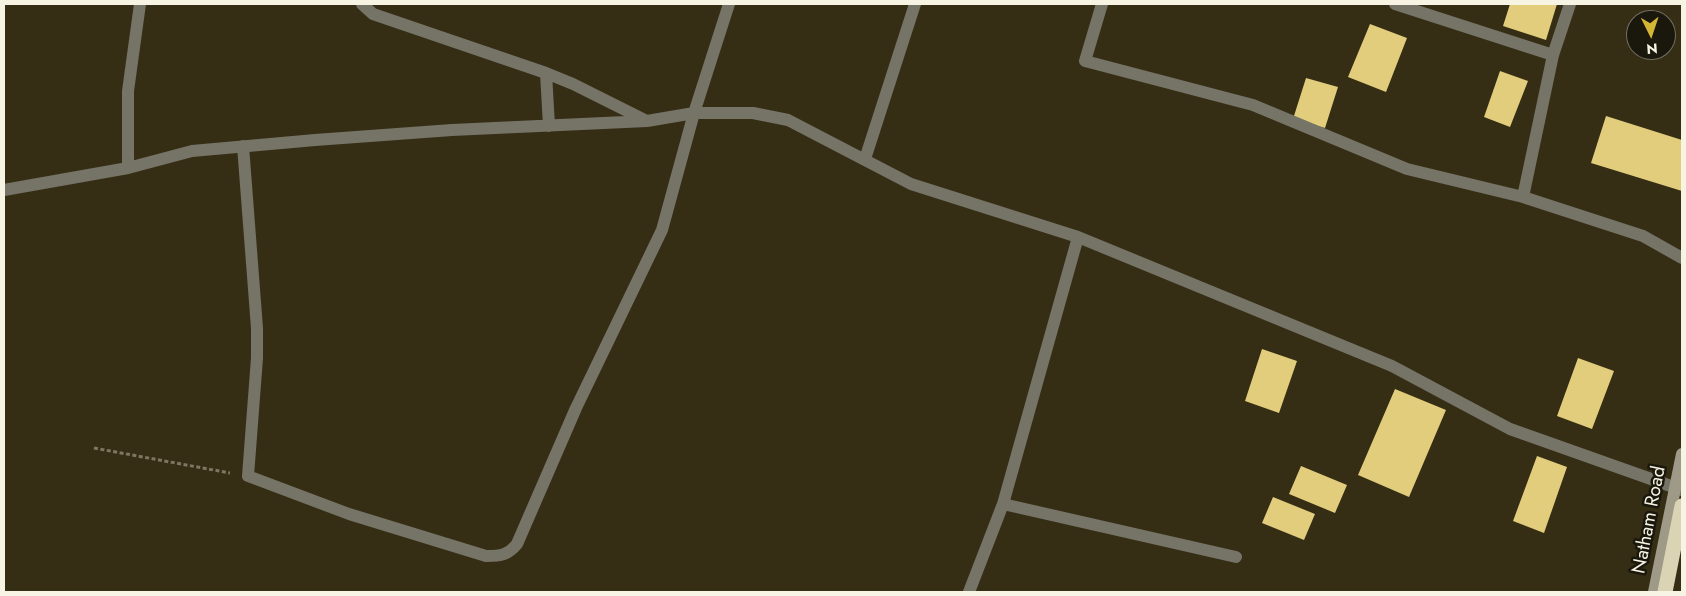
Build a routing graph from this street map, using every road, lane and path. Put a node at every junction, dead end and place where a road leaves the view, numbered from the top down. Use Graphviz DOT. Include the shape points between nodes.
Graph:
graph roads {
  1 [pos="140,4"];
  2 [pos="362,4"];
  3 [pos="729,4"];
  4 [pos="915,4"];
  5 [pos="1102,4"];
  6 [pos="1395,4"];
  7 [pos="1570,4"];
  8 [pos="1553,55"];
  9 [pos="546,73"];
  10 [pos="694,113"];
  11 [pos="647,121"];
  12 [pos="549,126"];
  13 [pos="243,146"];
  14 [pos="865,159"];
  15 [pos="128,168"];
  16 [pos="4,190"];
  17 [pos="1522,197"];
  18 [pos="1078,237"];
  19 [pos="1682,258"];
  20 [pos="94,448"];
  21 [pos="1682,454"];
  22 [pos="248,476"];
  23 [pos="1679,489"];
  24 [pos="1003,504"];
  25 [pos="1682,506"];
  26 [pos="1236,557"];
  27 [pos="969,592"];
  28 [pos="1654,592"];
  29 [pos="1665,592"];
  1 -- 15 [label="street" via="128,91"];
  2 -- 9 [label="street" via="373,14"];
  3 -- 10 [label="street"];
  4 -- 14 [label="street"];
  5 -- 17 [label="street" via="1085,61 1253,106 1408,169"];
  6 -- 8 [label="street"];
  7 -- 8 [label="street"];
  8 -- 17 [label="street"];
  9 -- 11 [label="street"];
  9 -- 12 [label="street"];
  10 -- 11 [label="street"];
  10 -- 14 [label="street" via="753,113 788,120"];
  10 -- 22 [label="street" via="662,230 576,408 517,544 510,552 486,556 348,514"];
  11 -- 12 [label="street"];
  12 -- 13 [label="street"];
  13 -- 15 [label="street" via="192,151"];
  13 -- 22 [label="street" via="257,328"];
  14 -- 18 [label="street" via="912,184"];
  15 -- 16 [label="street"];
  17 -- 19 [label="street" via="1643,236"];
  18 -- 23 [label="street" via="1392,366 1510,429"];
  18 -- 24 [label="street"];
  20 -- 22 [label="path"];
  21 -- 23 [label="main road, Natham Road"];
  23 -- 28 [label="main road, Natham Road"];
  24 -- 26 [label="street"];
  24 -- 27 [label="street"];
  25 -- 29 [label="highway"];
}
